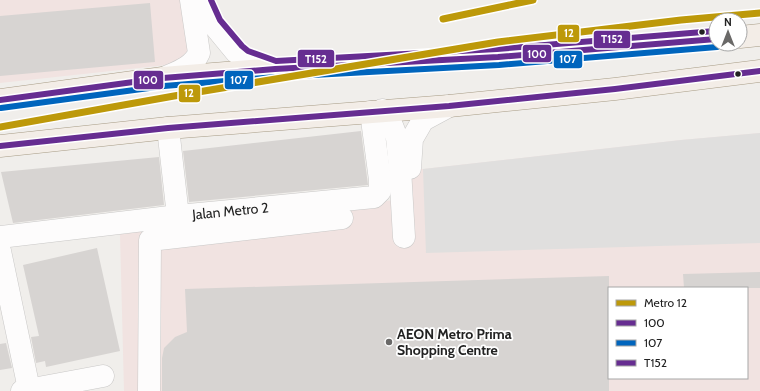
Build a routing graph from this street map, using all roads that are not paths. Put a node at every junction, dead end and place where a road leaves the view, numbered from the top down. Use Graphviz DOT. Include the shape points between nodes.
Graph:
graph roads {
  1 [pos="191,0"];
  2 [pos="202,0"];
  3 [pos="760,35"];
  4 [pos="748,36"];
  5 [pos="708,40"];
  6 [pos="275,68"];
  7 [pos="760,71"];
  8 [pos="163,78"];
  9 [pos="0,100"];
  10 [pos="449,106"];
  11 [pos="377,111"];
  12 [pos="168,128"];
  13 [pos="0,146"];
  14 [pos="410,171"];
  15 [pos="178,216"];
  16 [pos="342,218"];
  17 [pos="0,237"];
  18 [pos="404,237"];
  19 [pos="0,251"];
  20 [pos="103,376"];
  21 [pos="25,390"];
  22 [pos="149,391"];
  1 -- 8 [label="street" via="199,53 191,65"];
  2 -- 6 [label="street" via="213,24 236,52 248,60"];
  3 -- 4 [label="main road"];
  5 -- 6 [label="main road" via="498,57"];
  6 -- 8 [label="main road"];
  7 -- 10 [label="main road"];
  8 -- 9 [label="main road"];
  10 -- 11 [label="main road"];
  10 -- 14 [label="street" via="423,120 412,139"];
  11 -- 12 [label="main road"];
  11 -- 15 [label="street, Jalan Metro 2" via="380,191 374,197"];
  11 -- 18 [label="street" via="389,118 397,138"];
  12 -- 13 [label="main road"];
  12 -- 15 [label="street"];
  15 -- 17 [label="street, Jalan Metro 2"];
  16 -- 22 [label="street" via="150,240"];
  19 -- 21 [label="street"];
  20 -- 21 [label="street"];
}
